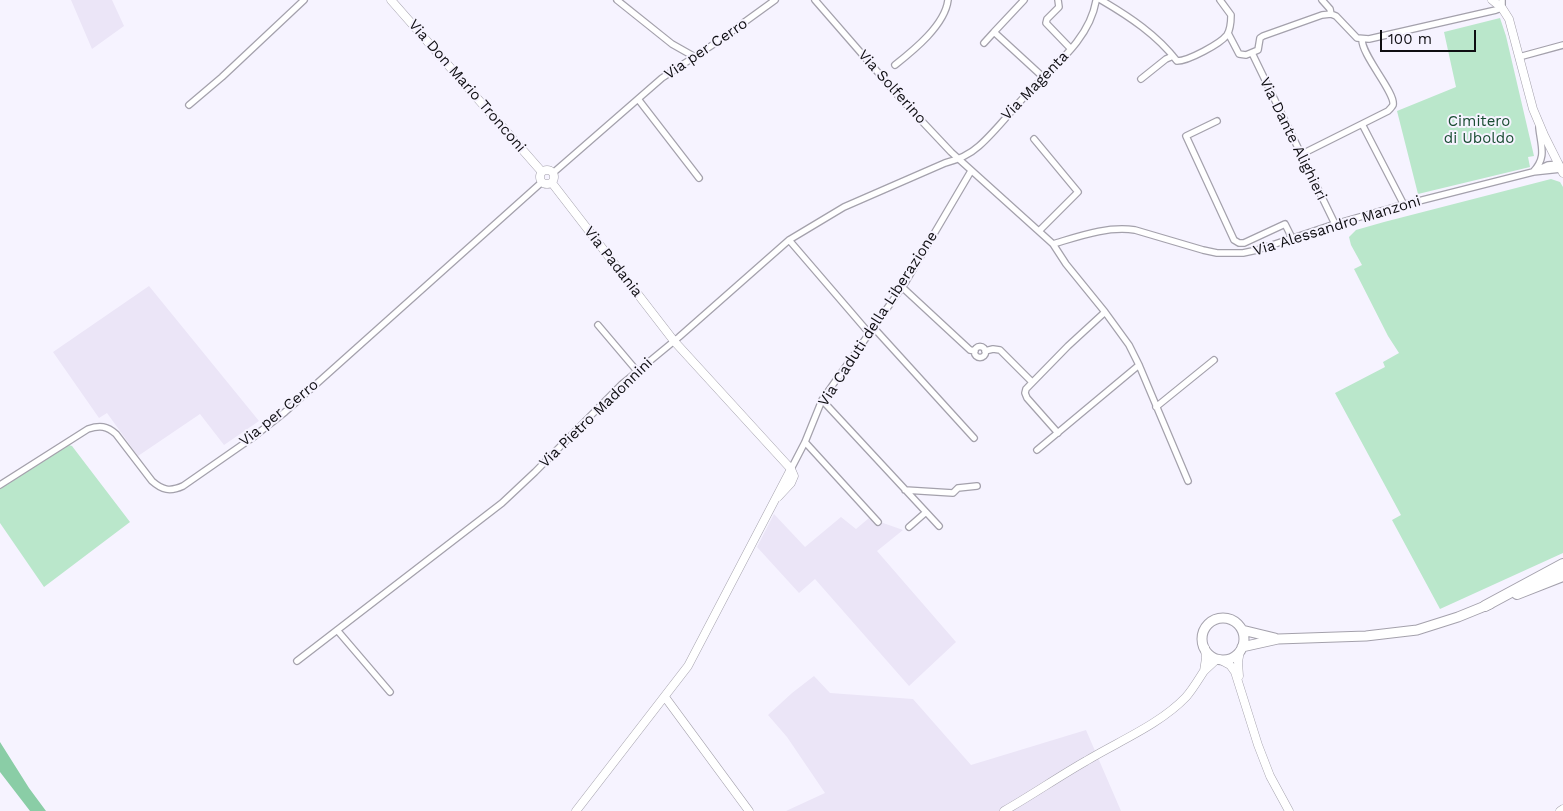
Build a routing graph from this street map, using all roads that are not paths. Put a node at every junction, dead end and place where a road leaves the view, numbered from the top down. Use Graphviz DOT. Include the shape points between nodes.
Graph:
graph roads {
  1 [pos="304,0"];
  2 [pos="391,0"];
  3 [pos="617,0"];
  4 [pos="775,0"];
  5 [pos="815,0"];
  6 [pos="948,0"];
  7 [pos="1024,0"];
  8 [pos="1058,0"];
  9 [pos="1097,0"];
  10 [pos="1322,0"];
  11 [pos="1492,0"];
  12 [pos="1224,1"];
  13 [pos="1502,4"];
  14 [pos="1331,14"];
  15 [pos="994,32"];
  16 [pos="1228,33"];
  17 [pos="1362,39"];
  18 [pos="984,43"];
  19 [pos="1563,45"];
  20 [pos="1071,49"];
  21 [pos="1252,53"];
  22 [pos="1173,56"];
  23 [pos="695,57"];
  24 [pos="1519,57"];
  25 [pos="895,65"];
  26 [pos="1043,76"];
  27 [pos="1141,80"];
  28 [pos="638,99"];
  29 [pos="188,105"];
  30 [pos="1537,118"];
  31 [pos="1217,121"];
  32 [pos="1362,124"];
  33 [pos="1034,139"];
  34 [pos="1300,155"];
  35 [pos="959,159"];
  36 [pos="1561,169"];
  37 [pos="971,171"];
  38 [pos="542,172"];
  39 [pos="1532,172"];
  40 [pos="553,173"];
  41 [pos="699,178"];
  42 [pos="542,182"];
  43 [pos="552,183"];
  44 [pos="1404,205"];
  45 [pos="1335,224"];
  46 [pos="1039,231"];
  47 [pos="1292,238"];
  48 [pos="789,240"];
  49 [pos="1053,244"];
  50 [pos="902,287"];
  51 [pos="1105,312"];
  52 [pos="598,325"];
  53 [pos="873,326"];
  54 [pos="869,333"];
  55 [pos="674,341"];
  56 [pos="1214,360"];
  57 [pos="1140,365"];
  58 [pos="637,371"];
  59 [pos="1032,382"];
  60 [pos="822,400"];
  61 [pos="1156,407"];
  62 [pos="1058,433"];
  63 [pos="974,438"];
  64 [pos="805,442"];
  65 [pos="1037,450"];
  66 [pos="791,469"];
  67 [pos="1188,481"];
  68 [pos="0,485"];
  69 [pos="977,486"];
  70 [pos="905,490"];
  71 [pos="925,513"];
  72 [pos="878,522"];
  73 [pos="939,526"];
  74 [pos="909,527"];
  75 [pos="1563,564"];
  76 [pos="1563,570"];
  77 [pos="1563,576"];
  78 [pos="1485,606"];
  79 [pos="338,630"];
  80 [pos="1242,630"];
  81 [pos="1278,639"];
  82 [pos="1204,648"];
  83 [pos="1241,649"];
  84 [pos="1218,659"];
  85 [pos="297,662"];
  86 [pos="1204,671"];
  87 [pos="1239,683"];
  88 [pos="390,692"];
  89 [pos="665,697"];
  90 [pos="576,811"];
  91 [pos="749,811"];
  92 [pos="1004,811"];
  93 [pos="1289,811"];
  1 -- 29 [label="street"];
  2 -- 38 [label="street, Via Don Mario Tronconi"];
  3 -- 23 [label="street" via="672,44"];
  4 -- 23 [label="street, Via per Cerro"];
  5 -- 35 [label="street, Via Solferino" via="902,100"];
  6 -- 25 [label="street" via="947,10 929,35"];
  7 -- 15 [label="street"];
  8 -- 20 [label="street" via="1059,7 1046,23"];
  9 -- 20 [label="street, Via Magenta" via="1092,18"];
  9 -- 22 [label="street" via="1140,26"];
  10 -- 14 [label="street"];
  11 -- 13 [label="street"];
  12 -- 16 [label="street" via="1231,15"];
  13 -- 17 [label="street"];
  13 -- 24 [label="street"];
  14 -- 17 [label="street" via="1353,35"];
  14 -- 21 [label="street" via="1263,36 1259,48"];
  15 -- 18 [label="street"];
  15 -- 26 [label="street"];
  16 -- 21 [label="street" via="1239,54"];
  16 -- 22 [label="street" via="1188,59 1177,62"];
  17 -- 32 [label="street" via="1363,47 1393,104 1388,111"];
  19 -- 24 [label="street"];
  20 -- 26 [label="street, Via Magenta"];
  21 -- 34 [label="street, Via Dante Alighieri"];
  22 -- 27 [label="street"];
  23 -- 28 [label="street, Via per Cerro" via="662,78"];
  24 -- 30 [label="street"];
  26 -- 35 [label="street, Via Magenta" via="978,147"];
  28 -- 40 [label="street, Via per Cerro"];
  28 -- 41 [label="street"];
  30 -- 36 [label="street"];
  30 -- 39 [label="street" via="1542,160"];
  31 -- 47 [label="street" via="1186,136 1234,240 1244,243 1285,224"];
  32 -- 34 [label="street"];
  32 -- 44 [label="street"];
  33 -- 46 [label="street" via="1078,192"];
  34 -- 45 [label="street, Via Dante Alighieri"];
  35 -- 37 [label="street, Via Solferino"];
  35 -- 48 [label="street, Via Pietro Madonnini" via="879,190"];
  36 -- 39 [label="street, Via Alessandro Manzoni" via="1548,165"];
  37 -- 46 [label="street, Via Solferino"];
  37 -- 50 [label="street, Via Caduti della Liberazione"];
  38 -- 40 [label="street" via="548,170"];
  38 -- 42 [label="street"];
  39 -- 44 [label="street, Via Alessandro Manzoni"];
  40 -- 43 [label="street"];
  42 -- 43 [label="street"];
  42 -- 68 [label="street, Via per Cerro" via="285,412 175,490 158,487 116,434 103,426 88,429"];
  43 -- 55 [label="street, Via Padania"];
  44 -- 45 [label="street, Via Alessandro Manzoni"];
  45 -- 47 [label="street, Via Alessandro Manzoni"];
  46 -- 49 [label="street, Via Solferino"];
  47 -- 49 [label="street, Via Alessandro Manzoni" via="1257,250 1229,254 1203,250 1136,230 1114,228"];
  48 -- 54 [label="street"];
  48 -- 55 [label="street, Via Pietro Madonnini"];
  49 -- 51 [label="street, Via Solferino"];
  50 -- 53 [label="street, Via Caduti della Liberazione"];
  50 -- 59 [label="street" via="970,350 979,347 985,351 1000,350"];
  51 -- 57 [label="street, Via Solferino"];
  51 -- 59 [label="street"];
  52 -- 58 [label="street"];
  53 -- 54 [label="street, Via Caduti della Liberazione"];
  53 -- 63 [label="street"];
  54 -- 60 [label="street, Via Caduti della Liberazione"];
  55 -- 58 [label="street, Via Pietro Madonnini"];
  55 -- 66 [label="street, Via Padania"];
  56 -- 61 [label="street"];
  57 -- 61 [label="street, Via Solferino"];
  57 -- 62 [label="street"];
  58 -- 79 [label="street, Via Pietro Madonnini" via="502,503"];
  59 -- 62 [label="street" via="1026,389 1026,396"];
  60 -- 64 [label="street, Via Caduti della Liberazione"];
  60 -- 70 [label="street"];
  61 -- 67 [label="street, Via Solferino"];
  62 -- 65 [label="street"];
  64 -- 66 [label="street, Via Caduti della Liberazione"];
  64 -- 72 [label="street"];
  66 -- 89 [label="street, Via Caduti della Liberazione" via="794,476 791,483 778,497 688,666"];
  69 -- 70 [label="street" via="958,488 953,493"];
  70 -- 71 [label="street"];
  71 -- 73 [label="street"];
  71 -- 74 [label="street"];
  75 -- 78 [label="highway"];
  76 -- 78 [label="main road"];
  77 -- 78 [label="highway"];
  78 -- 81 [label="main road" via="1436,625 1398,633"];
  79 -- 85 [label="street, Via Pietro Madonnini"];
  79 -- 88 [label="street"];
  80 -- 81 [label="main road"];
  80 -- 82 [label="main road" via="1231,620 1215,620 1204,632"];
  80 -- 83 [label="main road"];
  81 -- 83 [label="main road"];
  82 -- 84 [label="main road"];
  82 -- 86 [label="street"];
  83 -- 84 [label="main road" via="1228,659"];
  83 -- 87 [label="street"];
  84 -- 86 [label="street"];
  84 -- 87 [label="street" via="1232,668"];
  86 -- 92 [label="street" via="1187,696 1152,723"];
  87 -- 93 [label="street" via="1270,776"];
  89 -- 90 [label="street, Via Caduti della Liberazione"];
  89 -- 91 [label="street"];
}
